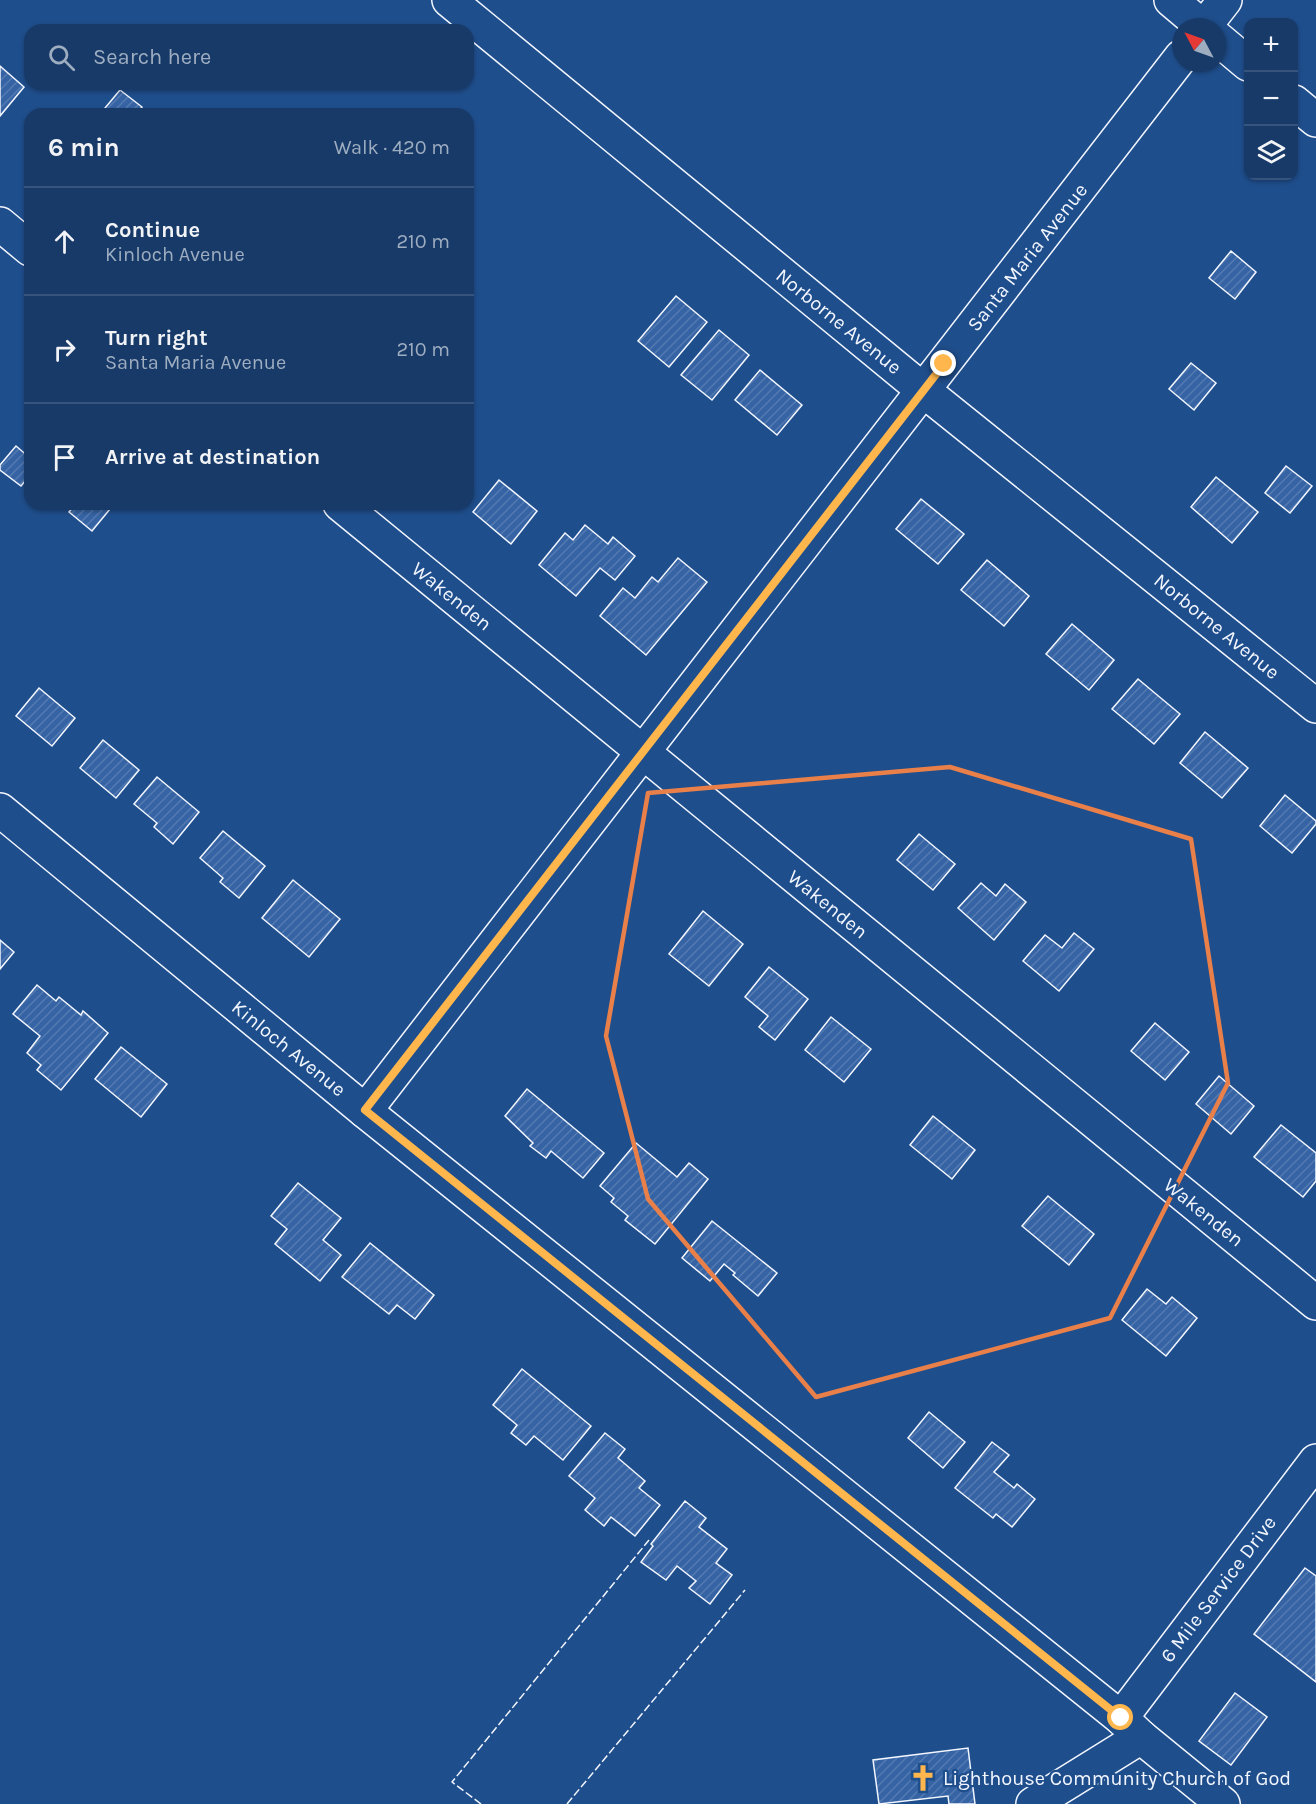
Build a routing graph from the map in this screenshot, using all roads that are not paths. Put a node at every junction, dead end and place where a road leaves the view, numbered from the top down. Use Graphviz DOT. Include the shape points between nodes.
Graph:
graph roads {
  1 [pos="449,0"];
  2 [pos="1171,0"];
  3 [pos="1225,0"];
  4 [pos="1193,18"];
  5 [pos="1211,18"];
  6 [pos="1226,46"];
  7 [pos="1244,61"];
  8 [pos="1172,69"];
  9 [pos="1298,106"];
  10 [pos="1316,120"];
  11 [pos="0,224"];
  12 [pos="24,244"];
  13 [pos="924,390"];
  14 [pos="347,510"];
  15 [pos="1316,706"];
  16 [pos="643,753"];
  17 [pos="0,810"];
  18 [pos="365,1110"];
  19 [pos="1316,1303"];
  20 [pos="1316,1461"];
  21 [pos="1131,1728"];
  22 [pos="1033,1804"];
  23 [pos="1223,1804"];
  1 -- 13 [label="street, Norborne Avenue"];
  2 -- 4 [label="street"];
  3 -- 5 [label="street"];
  6 -- 7 [label="street"];
  8 -- 13 [label="street, Santa Maria Avenue"];
  9 -- 10 [label="street"];
  11 -- 12 [label="street"];
  13 -- 15 [label="street, Norborne Avenue"];
  13 -- 16 [label="street, Santa Maria Avenue"];
  14 -- 16 [label="street, Wakenden"];
  16 -- 18 [label="street, Santa Maria Avenue"];
  16 -- 19 [label="street, Wakenden"];
  17 -- 18 [label="street, Kinloch Avenue"];
  18 -- 21 [label="street, Kinloch Avenue"];
  20 -- 21 [label="street, 6 Mile Service Drive"];
  21 -- 22 [label="street"];
  21 -- 23 [label="street, Kinloch Avenue"];
}
